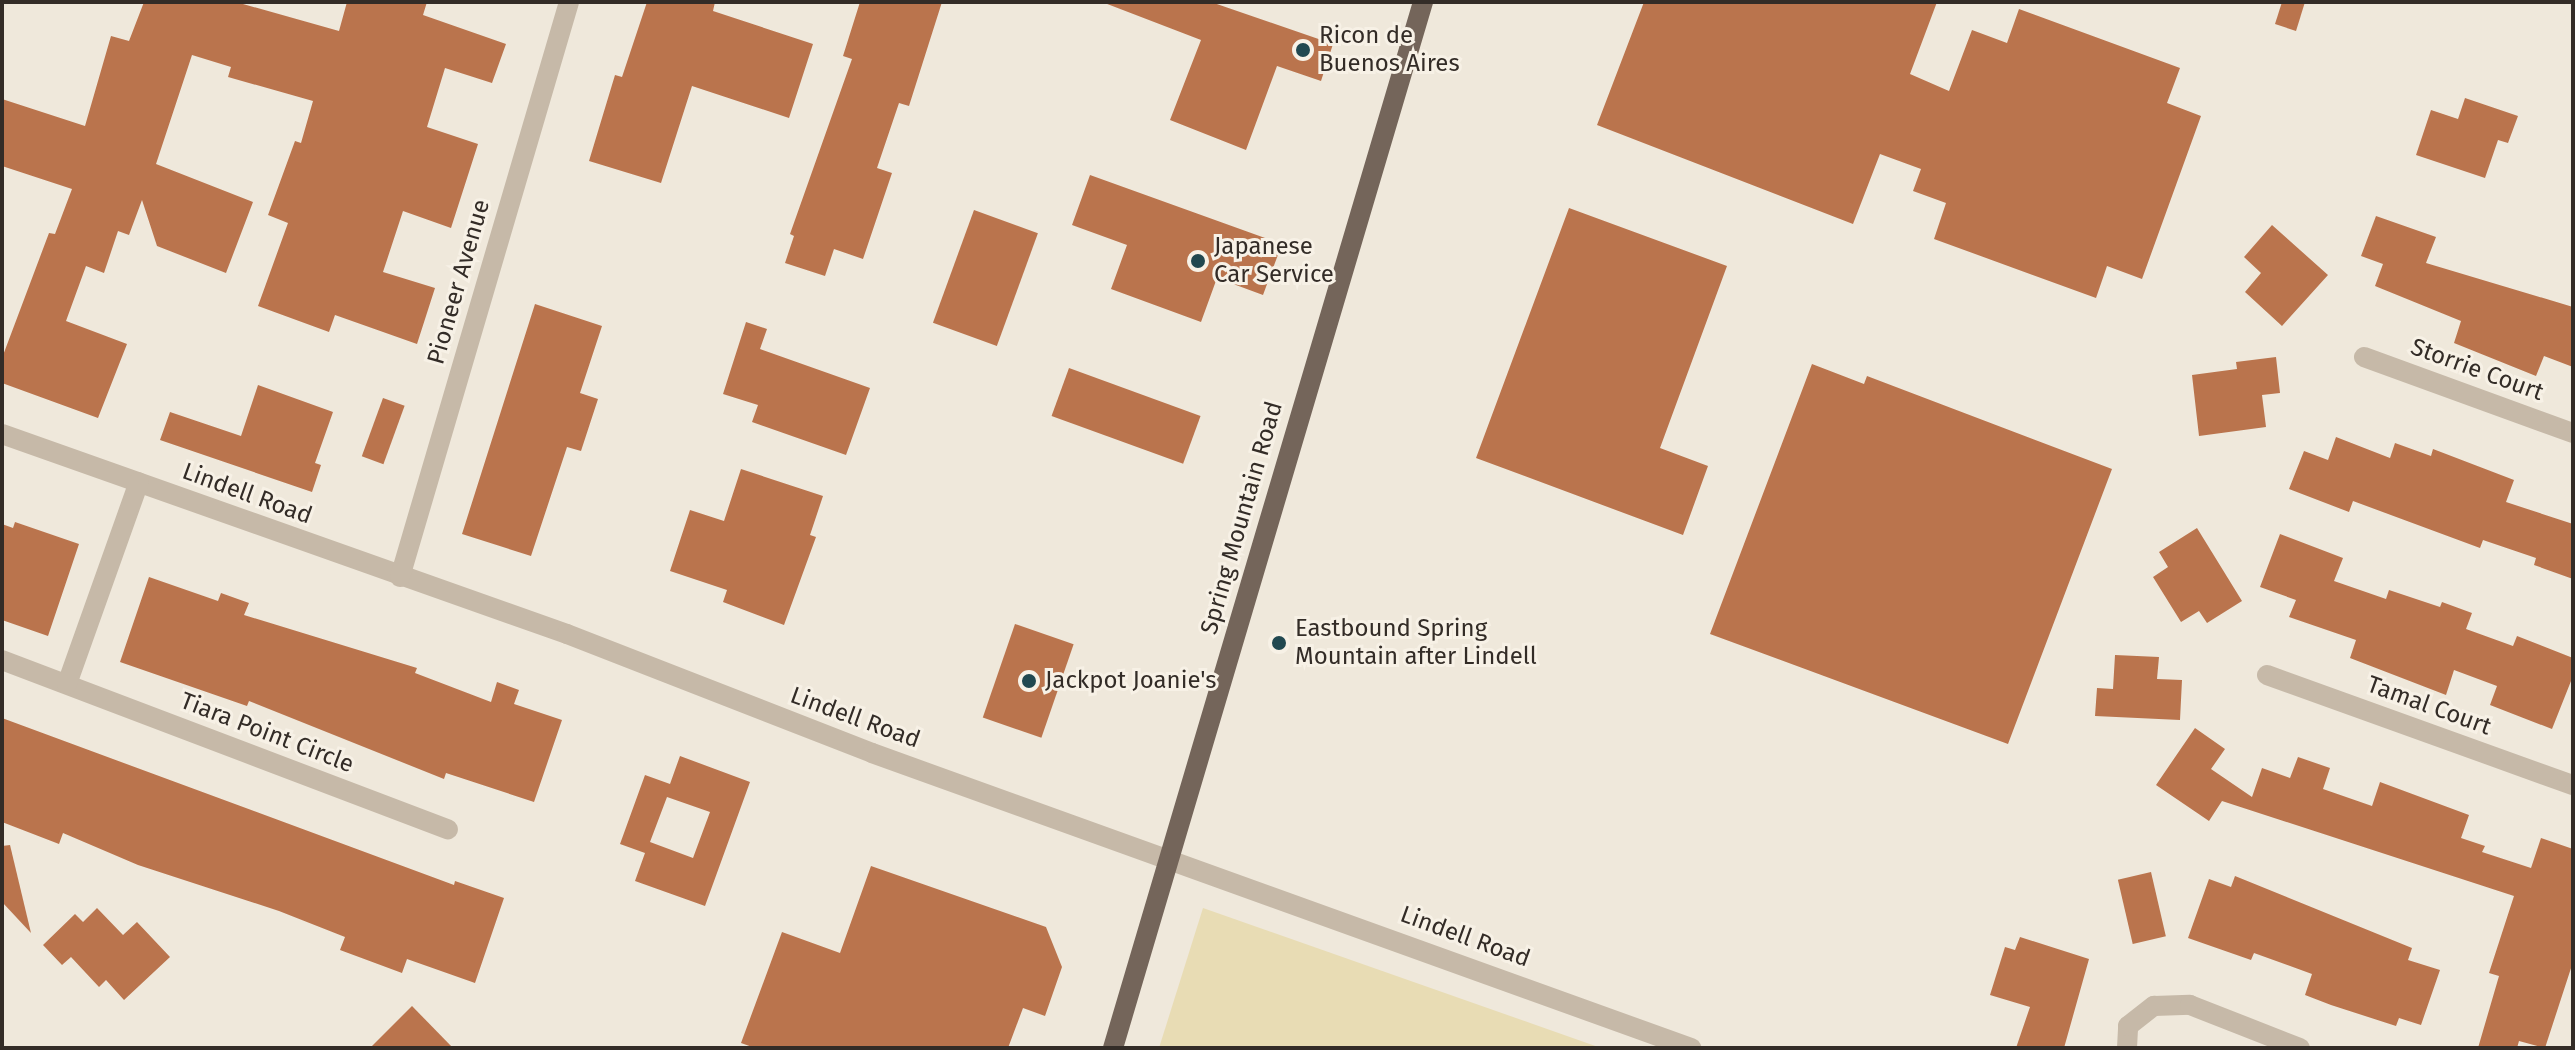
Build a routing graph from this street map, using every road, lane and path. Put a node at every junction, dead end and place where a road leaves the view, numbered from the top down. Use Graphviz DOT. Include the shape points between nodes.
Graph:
graph roads {
  1 [pos="569,2"];
  2 [pos="1423,2"];
  3 [pos="2364,357"];
  4 [pos="2573,433"];
  5 [pos="2,434"];
  6 [pos="139,482"];
  7 [pos="400,577"];
  8 [pos="2,660"];
  9 [pos="2267,675"];
  10 [pos="67,684"];
  11 [pos="2573,785"];
  12 [pos="448,829"];
  13 [pos="1169,858"];
  14 [pos="1113,1048"];
  15 [pos="1691,1048"];
  16 [pos="2127,1048"];
  17 [pos="2300,1048"];
  1 -- 7 [label="street, Pioneer Avenue"];
  2 -- 13 [label="main road, Spring Mountain Road"];
  3 -- 4 [label="street, Storrie Court"];
  5 -- 6 [label="street, Lindell Road"];
  6 -- 7 [label="street, Lindell Road"];
  6 -- 10 [label="street"];
  7 -- 13 [label="street, Lindell Road"];
  8 -- 10 [label="street, Tiara Point Circle"];
  9 -- 11 [label="street, Tamal Court"];
  10 -- 12 [label="street, Tiara Point Circle"];
  13 -- 14 [label="main road, Spring Mountain Road"];
  13 -- 15 [label="street, Lindell Road"];
  16 -- 17 [label="street" via="2128,1026 2154,1006 2190,1005"];
}
